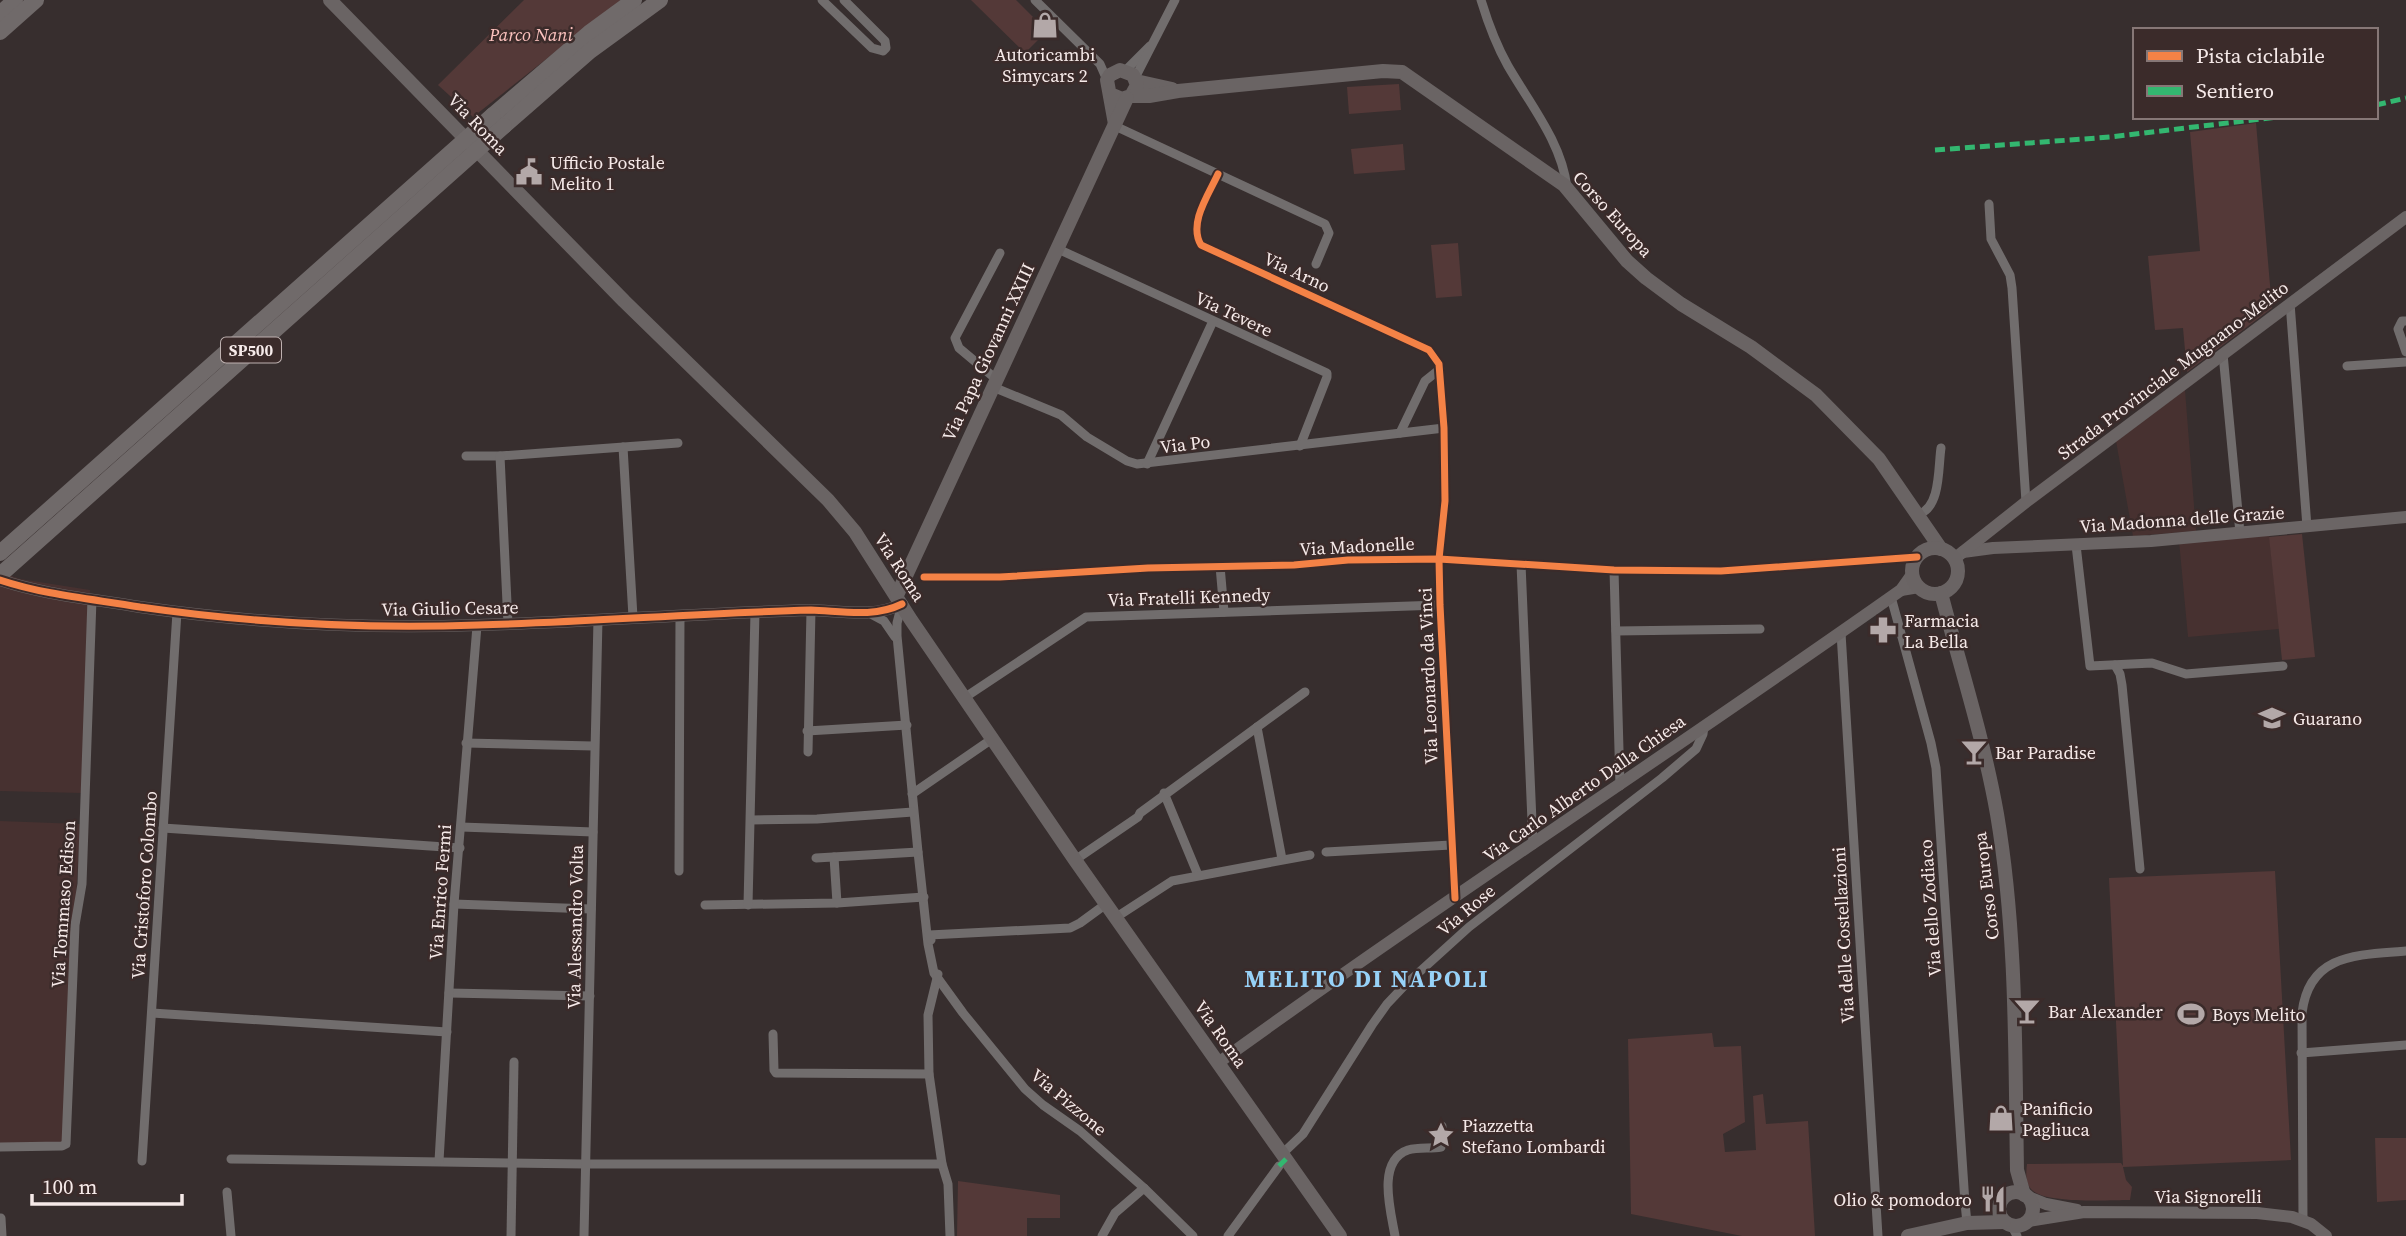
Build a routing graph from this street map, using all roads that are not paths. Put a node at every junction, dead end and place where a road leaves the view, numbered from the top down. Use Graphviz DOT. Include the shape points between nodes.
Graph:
graph roads {
  1 [pos="15,0"];
  2 [pos="36,0"];
  3 [pos="330,0"];
  4 [pos="634,0"];
  5 [pos="660,0"];
  6 [pos="822,0"];
  7 [pos="844,0"];
  8 [pos="1035,0"];
  9 [pos="1175,0"];
  10 [pos="1481,0"];
  11 [pos="0,14"];
  12 [pos="0,32"];
  13 [pos="1100,64"];
  14 [pos="1129,75"];
  15 [pos="1108,87"];
  16 [pos="1178,91"];
  17 [pos="1129,97"];
  18 [pos="498,121"];
  19 [pos="1115,126"];
  20 [pos="1559,154"];
  21 [pos="1536,166"];
  22 [pos="1218,174"];
  23 [pos="1563,180"];
  24 [pos="1989,204"];
  25 [pos="2406,217"];
  26 [pos="1058,249"];
  27 [pos="1000,253"];
  28 [pos="1316,264"];
  29 [pos="2290,303"];
  30 [pos="1213,321"];
  31 [pos="2406,321"];
  32 [pos="2406,352"];
  33 [pos="2223,354"];
  34 [pos="2406,362"];
  35 [pos="2347,366"];
  36 [pos="1440,369"];
  37 [pos="995,383"];
  38 [pos="1444,428"];
  39 [pos="1400,433"];
  40 [pos="678,443"];
  41 [pos="1300,446"];
  42 [pos="623,447"];
  43 [pos="1941,448"];
  44 [pos="466,456"];
  45 [pos="500,456"];
  46 [pos="1147,464"];
  47 [pos="2026,502"];
  48 [pos="1919,514"];
  49 [pos="2406,517"];
  50 [pos="2307,527"];
  51 [pos="2240,533"];
  52 [pos="2076,545"];
  53 [pos="0,553"];
  54 [pos="1952,553"];
  55 [pos="1917,556"];
  56 [pos="1439,559"];
  57 [pos="1521,564"];
  58 [pos="1220,566"];
  59 [pos="1614,569"];
  60 [pos="1913,573"];
  61 [pos="924,577"];
  62 [pos="0,578"];
  63 [pos="1896,593"];
  64 [pos="1933,594"];
  65 [pos="92,599"];
  66 [pos="900,600"];
  67 [pos="1440,606"];
  68 [pos="811,610"];
  69 [pos="177,612"];
  70 [pos="755,612"];
  71 [pos="1224,612"];
  72 [pos="871,614"];
  73 [pos="680,615"];
  74 [pos="633,617"];
  75 [pos="598,619"];
  76 [pos="904,621"];
  77 [pos="508,624"];
  78 [pos="477,625"];
  79 [pos="1760,629"];
  80 [pos="1616,631"];
  81 [pos="1840,632"];
  82 [pos="898,645"];
  83 [pos="2115,665"];
  84 [pos="2283,666"];
  85 [pos="1305,692"];
  86 [pos="964,698"];
  87 [pos="907,725"];
  88 [pos="1704,726"];
  89 [pos="1257,727"];
  90 [pos="807,731"];
  91 [pos="992,739"];
  92 [pos="466,743"];
  93 [pos="593,746"];
  94 [pos="808,752"];
  95 [pos="1619,786"];
  96 [pos="1164,793"];
  97 [pos="912,794"];
  98 [pos="913,812"];
  99 [pos="751,820"];
  100 [pos="461,827"];
  101 [pos="163,828"];
  102 [pos="593,832"];
  103 [pos="1451,845"];
  104 [pos="1533,845"];
  105 [pos="460,848"];
  106 [pos="918,852"];
  107 [pos="1326,852"];
  108 [pos="1310,855"];
  109 [pos="834,857"];
  110 [pos="816,858"];
  111 [pos="1282,859"];
  112 [pos="1075,860"];
  113 [pos="2140,869"];
  114 [pos="679,871"];
  115 [pos="1198,875"];
  116 [pos="924,897"];
  117 [pos="1455,898"];
  118 [pos="837,903"];
  119 [pos="454,904"];
  120 [pos="1106,904"];
  121 [pos="705,905"];
  122 [pos="748,905"];
  123 [pos="592,909"];
  124 [pos="1115,918"];
  125 [pos="929,935"];
  126 [pos="2406,951"];
  127 [pos="938,979"];
  128 [pos="449,993"];
  129 [pos="590,996"];
  130 [pos="152,1013"];
  131 [pos="447,1032"];
  132 [pos="773,1034"];
  133 [pos="2406,1045"];
  134 [pos="2301,1054"];
  135 [pos="514,1062"];
  136 [pos="1218,1063"];
  137 [pos="929,1074"];
  138 [pos="1443,1126"];
  139 [pos="0,1147"];
  140 [pos="235,1159"];
  141 [pos="1281,1160"];
  142 [pos="142,1161"];
  143 [pos="439,1161"];
  144 [pos="512,1163"];
  145 [pos="584,1164"];
  146 [pos="942,1164"];
  147 [pos="1144,1188"];
  148 [pos="227,1192"];
  149 [pos="2021,1195"];
  150 [pos="2084,1212"];
  151 [pos="1,1218"];
  152 [pos="1967,1223"];
  153 [pos="2014,1225"];
  154 [pos="2309,1227"];
  155 [pos="2,1236"];
  156 [pos="231,1236"];
  157 [pos="511,1236"];
  158 [pos="584,1236"];
  159 [pos="950,1236"];
  160 [pos="1102,1236"];
  161 [pos="1192,1236"];
  162 [pos="1228,1236"];
  163 [pos="1340,1236"];
  164 [pos="1395,1236"];
  165 [pos="1878,1236"];
  166 [pos="1908,1236"];
  167 [pos="2326,1236"];
  1 -- 11 [label="highway"];
  2 -- 12 [label="highway"];
  3 -- 66 [label="main road, Via Roma" via="624,301 828,500"];
  4 -- 18 [label="highway, SP500" via="589,33"];
  5 -- 18 [label="highway, SP500"];
  6 -- 7 [label="street" via="872,48 883,51 885,41"];
  8 -- 13 [label="street, Corso Europa"];
  9 -- 14 [label="street" via="1156,40"];
  10 -- 20 [label="street" via="1502,54"];
  13 -- 14 [label="street, Corso Europa"];
  13 -- 15 [label="street, Corso Europa"];
  14 -- 15 [label="main road" via="1110,75"];
  14 -- 16 [label="main road, Corso Europa"];
  14 -- 17 [label="main road" via="1136,89"];
  15 -- 17 [label="main road" via="1118,99"];
  15 -- 19 [label="main road"];
  16 -- 17 [label="main road, Corso Europa"];
  16 -- 21 [label="main road, Corso Europa" via="1402,72"];
  17 -- 19 [label="main road, Via Papa Giovanni XXIII"];
  18 -- 53 [label="highway, SP500, bridge"];
  18 -- 62 [label="highway, SP500, bridge"];
  19 -- 22 [label="street"];
  19 -- 26 [label="main road, Via Papa Giovanni XXIII"];
  20 -- 21 [label="street" via="1552,165"];
  20 -- 23 [label="street"];
  21 -- 23 [label="main road, Corso Europa"];
  22 -- 28 [label="street" via="1328,226"];
  22 -- 36 [label="street, Via Arno" via="1197,225 1201,245 1429,350"];
  23 -- 48 [label="main road, Corso Europa" via="1627,261 1646,278 1816,395 1879,459"];
  24 -- 47 [label="street" via="1991,239 2012,288"];
  25 -- 29 [label="street, Strada Provinciale Mugnano-Melito"];
  26 -- 30 [label="street, Via Tevere"];
  26 -- 37 [label="main road, Via Papa Giovanni XXIII"];
  27 -- 37 [label="street, Via Po" via="955,338 959,348"];
  29 -- 33 [label="street, Strada Provinciale Mugnano-Melito"];
  29 -- 50 [label="street"];
  30 -- 41 [label="street, Via Tevere" via="1326,373"];
  30 -- 46 [label="street"];
  31 -- 32 [label="street" via="2398,329"];
  33 -- 47 [label="street, Strada Provinciale Mugnano-Melito"];
  33 -- 51 [label="street"];
  34 -- 35 [label="street"];
  36 -- 38 [label="street, Via Leonardo da Vinci"];
  36 -- 39 [label="street" via="1425,381"];
  37 -- 46 [label="street, Via Po" via="1061,415 1127,461"];
  37 -- 66 [label="main road, Via Papa Giovanni XXIII"];
  38 -- 39 [label="street, Via Po"];
  38 -- 56 [label="street, Via Leonardo da Vinci" via="1445,501"];
  39 -- 41 [label="street, Via Po"];
  40 -- 42 [label="street"];
  41 -- 46 [label="street, Via Po"];
  42 -- 45 [label="street"];
  42 -- 74 [label="street"];
  43 -- 48 [label="street" via="1934,500"];
  44 -- 45 [label="street"];
  45 -- 77 [label="street"];
  47 -- 54 [label="street, Strada Provinciale Mugnano-Melito"];
  48 -- 54 [label="main road, Corso Europa"];
  48 -- 55 [label="main road" via="1922,531"];
  49 -- 50 [label="street, Via Madonna delle Grazie"];
  50 -- 51 [label="street, Via Madonna delle Grazie"];
  51 -- 52 [label="street, Via Madonna delle Grazie"];
  52 -- 54 [label="street, Via Madonna delle Grazie"];
  52 -- 83 [label="street" via="2089,664"];
  54 -- 55 [label="main road" via="1928,549"];
  54 -- 64 [label="main road" via="1956,578 1948,590"];
  55 -- 59 [label="street, Via Madonelle" via="1721,571"];
  55 -- 60 [label="main road"];
  56 -- 57 [label="street, Via Madonelle"];
  56 -- 58 [label="street, Via Madonelle"];
  56 -- 67 [label="street, Via Leonardo da Vinci"];
  57 -- 59 [label="street, Via Madonelle"];
  57 -- 104 [label="street"];
  58 -- 61 [label="street, Via Madonelle"];
  58 -- 71 [label="street"];
  59 -- 80 [label="street"];
  60 -- 63 [label="street, Via Carlo Alberto Dalla Chiesa"];
  60 -- 64 [label="main road"];
  62 -- 65 [label="street, Via Giulio Cesare" via="33,590"];
  63 -- 64 [label="street, Via Carlo Alberto Dalla Chiesa"];
  63 -- 81 [label="street, Via Carlo Alberto Dalla Chiesa"];
  63 -- 152 [label="street, Via dello Zodiaco" via="1936,768"];
  64 -- 149 [label="main road, Corso Europa" via="1997,814 2014,962"];
  65 -- 69 [label="street, Via Giulio Cesare"];
  65 -- 139 [label="street, Via Tommaso Edison" via="82,884 75,925 66,1143"];
  66 -- 72 [label="street, Via Giulio Cesare" via="891,610"];
  66 -- 76 [label="main road, Via Roma"];
  67 -- 71 [label="street, Via Fratelli Kennedy"];
  67 -- 103 [label="street, Via Leonardo da Vinci"];
  68 -- 70 [label="street, Via Giulio Cesare"];
  68 -- 72 [label="street, Via Giulio Cesare"];
  68 -- 90 [label="street"];
  69 -- 78 [label="street, Via Giulio Cesare" via="282,622"];
  69 -- 101 [label="street, Via Cristoforo Colombo"];
  70 -- 73 [label="street, Via Giulio Cesare"];
  70 -- 99 [label="street"];
  71 -- 86 [label="street, Via Fratelli Kennedy" via="1083,618"];
  72 -- 82 [label="street" via="890,628"];
  73 -- 74 [label="street, Via Giulio Cesare"];
  73 -- 114 [label="street"];
  74 -- 75 [label="street, Via Giulio Cesare"];
  75 -- 77 [label="street, Via Giulio Cesare"];
  75 -- 93 [label="street, Via Alessandro Volta"];
  76 -- 82 [label="street"];
  76 -- 86 [label="main road, Via Roma"];
  77 -- 78 [label="street, Via Giulio Cesare"];
  78 -- 92 [label="street, Via Enrico Fermi"];
  79 -- 80 [label="street"];
  80 -- 95 [label="street"];
  81 -- 88 [label="street, Via Carlo Alberto Dalla Chiesa"];
  81 -- 165 [label="street, Via delle Costellazioni"];
  82 -- 87 [label="street"];
  83 -- 84 [label="street" via="2152,663 2186,674"];
  83 -- 113 [label="street" via="2122,685"];
  85 -- 89 [label="street"];
  86 -- 91 [label="main road, Via Roma"];
  87 -- 90 [label="street"];
  87 -- 97 [label="street"];
  88 -- 95 [label="street, Via Carlo Alberto Dalla Chiesa"];
  88 -- 141 [label="street, Via Rose" via="1696,749 1671,771 1469,927 1405,985 1372,1025 1303,1134"];
  89 -- 96 [label="street"];
  89 -- 111 [label="street"];
  90 -- 94 [label="street"];
  91 -- 97 [label="street"];
  91 -- 112 [label="main road, Via Roma"];
  92 -- 93 [label="street"];
  92 -- 100 [label="street, Via Enrico Fermi"];
  93 -- 102 [label="street, Via Alessandro Volta"];
  95 -- 104 [label="street, Via Carlo Alberto Dalla Chiesa"];
  96 -- 112 [label="street" via="1138,817"];
  96 -- 115 [label="street"];
  97 -- 98 [label="street"];
  98 -- 99 [label="street"];
  98 -- 106 [label="street"];
  99 -- 122 [label="street"];
  100 -- 102 [label="street"];
  100 -- 105 [label="street, Via Enrico Fermi"];
  101 -- 105 [label="street"];
  101 -- 130 [label="street, Via Cristoforo Colombo"];
  102 -- 123 [label="street, Via Alessandro Volta"];
  103 -- 107 [label="street"];
  103 -- 117 [label="street, Via Leonardo da Vinci"];
  104 -- 117 [label="street, Via Carlo Alberto Dalla Chiesa"];
  105 -- 119 [label="street, Via Enrico Fermi"];
  106 -- 109 [label="street"];
  106 -- 116 [label="street"];
  108 -- 111 [label="street"];
  109 -- 110 [label="street"];
  109 -- 118 [label="street"];
  111 -- 115 [label="street"];
  112 -- 120 [label="main road, Via Roma"];
  115 -- 124 [label="street" via="1172,881"];
  116 -- 118 [label="street"];
  116 -- 125 [label="street"];
  117 -- 136 [label="street, Via Carlo Alberto Dalla Chiesa"];
  118 -- 122 [label="street"];
  119 -- 123 [label="street"];
  119 -- 128 [label="street, Via Enrico Fermi"];
  120 -- 124 [label="main road, Via Roma"];
  120 -- 125 [label="street" via="1070,928"];
  121 -- 122 [label="street"];
  123 -- 129 [label="street, Via Alessandro Volta"];
  124 -- 136 [label="main road, Via Roma"];
  125 -- 127 [label="street"];
  126 -- 134 [label="street" via="2353,957 2315,976 2302,1007"];
  127 -- 137 [label="street" via="929,1015"];
  127 -- 147 [label="street, Via Pizzone" via="1026,1089"];
  128 -- 129 [label="street"];
  128 -- 131 [label="street, Via Enrico Fermi"];
  129 -- 145 [label="street, Via Alessandro Volta"];
  130 -- 131 [label="street"];
  130 -- 142 [label="street, Via Cristoforo Colombo"];
  131 -- 143 [label="street, Via Enrico Fermi"];
  132 -- 137 [label="street" via="776,1073"];
  133 -- 134 [label="street"];
  134 -- 154 [label="street"];
  135 -- 144 [label="street"];
  136 -- 141 [label="main road, Via Roma"];
  137 -- 146 [label="street"];
  138 -- 164 [label="street" via="1442,1146 1406,1151 1392,1164 1388,1186"];
  140 -- 143 [label="street"];
  141 -- 162 [label="street, Via Rose"];
  141 -- 163 [label="main road, Via Roma"];
  143 -- 144 [label="street"];
  144 -- 145 [label="street"];
  144 -- 157 [label="street"];
  145 -- 146 [label="street"];
  145 -- 158 [label="street, Via Alessandro Volta"];
  146 -- 159 [label="street" via="948,1184"];
  147 -- 160 [label="street" via="1115,1213"];
  147 -- 161 [label="street, Via Pizzone"];
  148 -- 156 [label="street"];
  149 -- 150 [label="street, Via Signorelli"];
  149 -- 153 [label="main road" via="2033,1209"];
  149 -- 153 [label="main road" via="2002,1199"];
  150 -- 153 [label="street, Via Signorelli"];
  150 -- 154 [label="street, Via Signorelli" via="2257,1213 2292,1217"];
  151 -- 155 [label="street"];
  152 -- 153 [label="main road"];
  152 -- 166 [label="main road"];
  154 -- 167 [label="street, Via Signorelli"];
}
